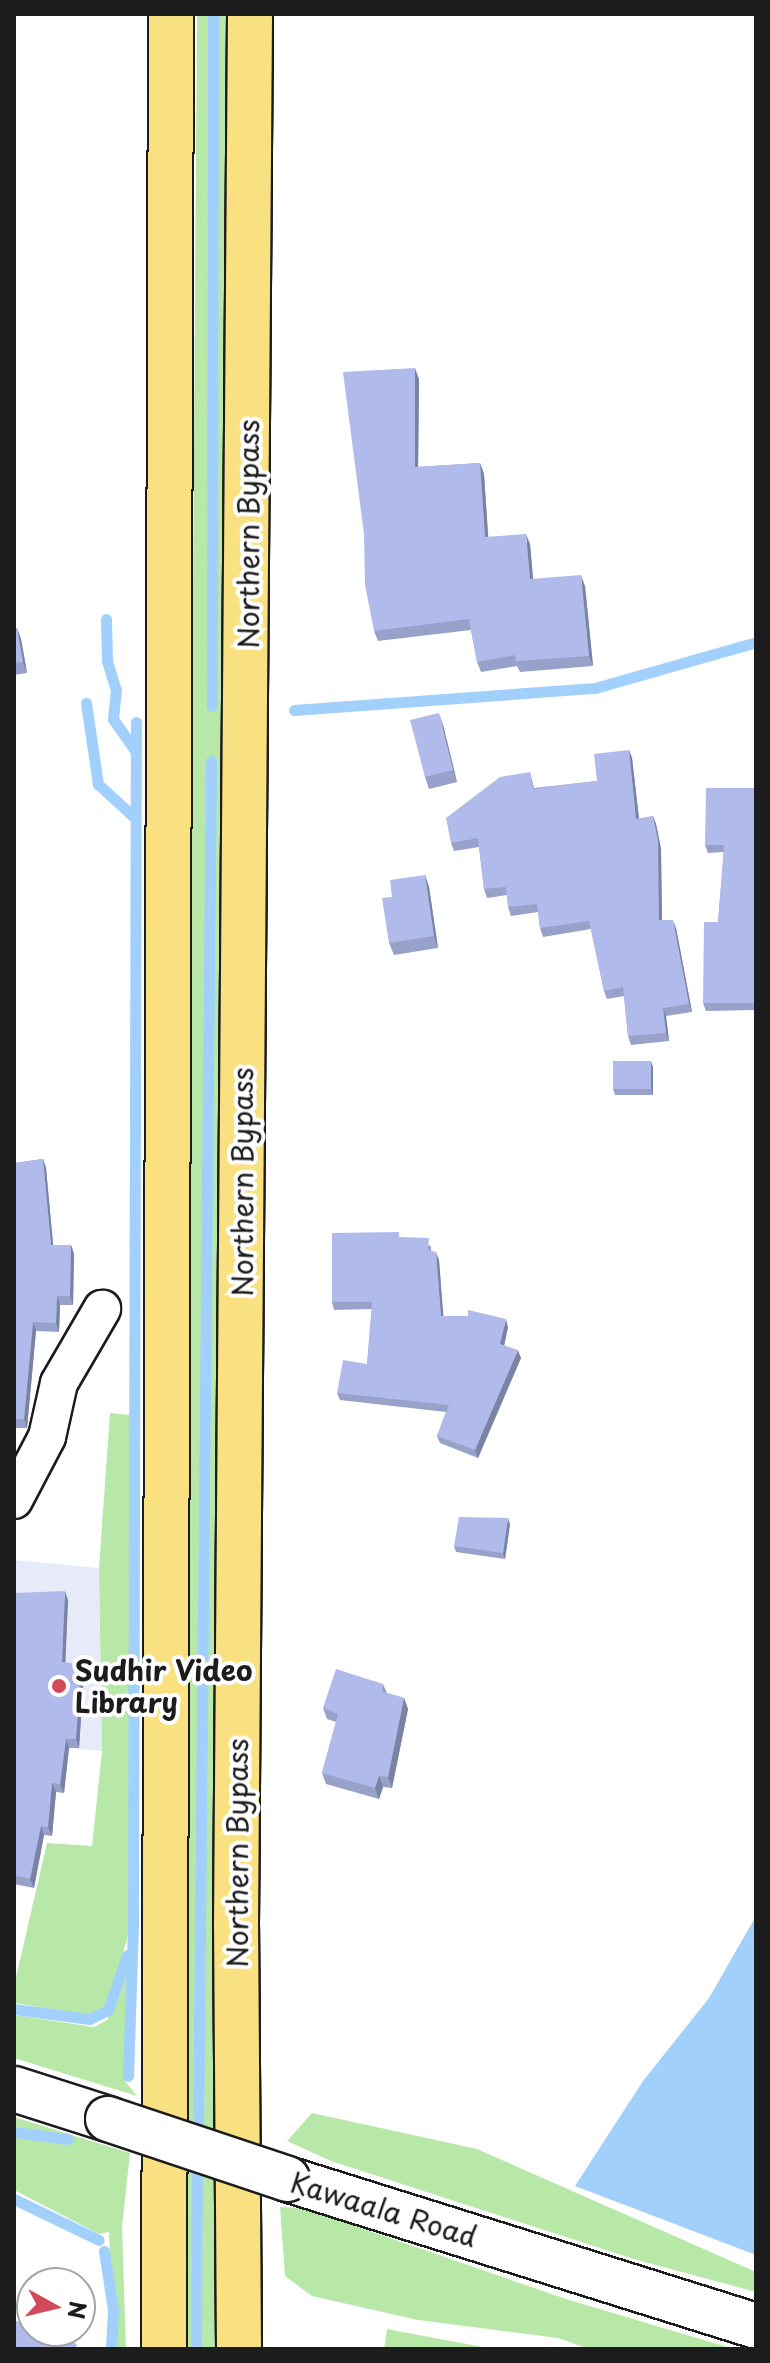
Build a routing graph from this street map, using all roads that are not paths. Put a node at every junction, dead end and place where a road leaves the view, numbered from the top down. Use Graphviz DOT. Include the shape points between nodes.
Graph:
graph roads {
  1 [pos="171,14"];
  2 [pos="250,14"];
  3 [pos="102,1309"];
  4 [pos="14,1500"];
  5 [pos="14,2089"];
  6 [pos="756,2326"];
  7 [pos="164,2349"];
  8 [pos="239,2349"];
  1 -- 7 [label="highway"];
  2 -- 8 [label="highway, Northern Bypass" via="236,1925"];
  3 -- 4 [label="street" via="59,1383 47,1437"];
  5 -- 6 [label="street, Kawaala Road, bridge"];
}
